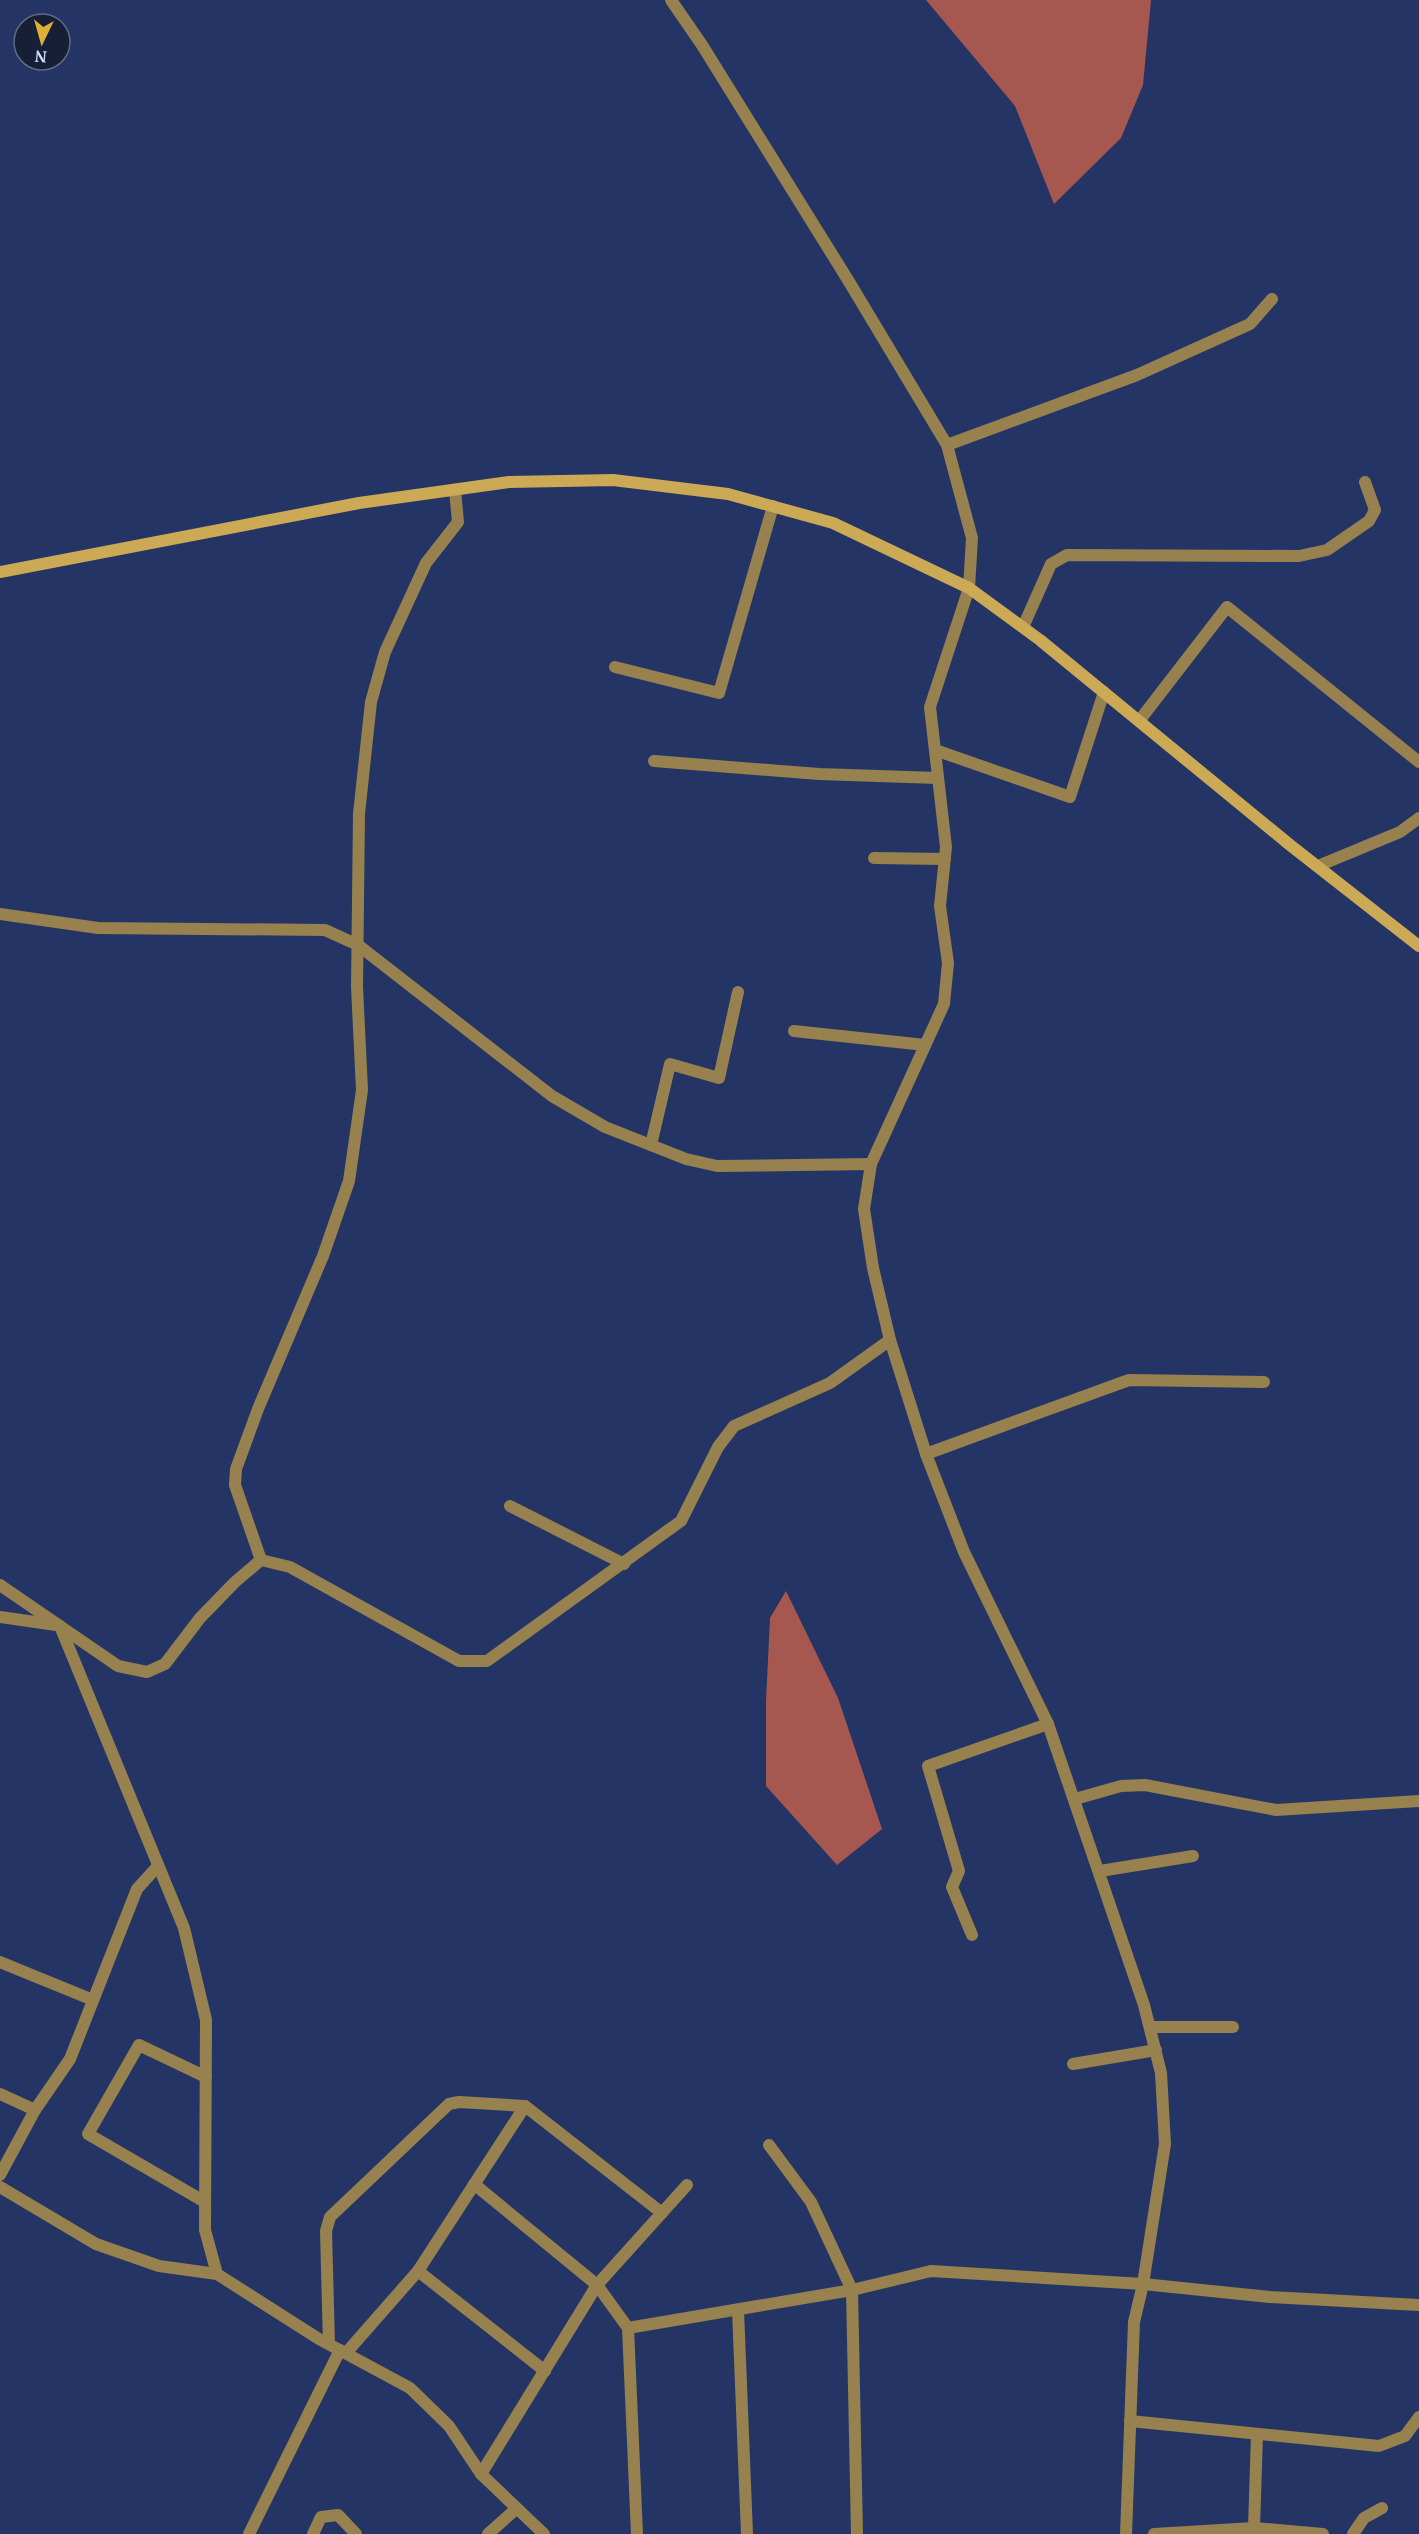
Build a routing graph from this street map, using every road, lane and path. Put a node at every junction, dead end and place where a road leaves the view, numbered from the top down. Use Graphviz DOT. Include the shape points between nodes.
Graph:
graph roads {
  1 [pos="671,0"];
  2 [pos="1272,299"];
  3 [pos="947,445"];
  4 [pos="1365,482"];
  5 [pos="455,490"];
  6 [pos="773,506"];
  7 [pos="0,573"];
  8 [pos="969,588"];
  9 [pos="1023,627"];
  10 [pos="615,667"];
  11 [pos="1104,692"];
  12 [pos="1139,721"];
  13 [pos="935,750"];
  14 [pos="654,761"];
  15 [pos="1419,762"];
  16 [pos="938,778"];
  17 [pos="1419,818"];
  18 [pos="874,858"];
  19 [pos="945,860"];
  20 [pos="1318,866"];
  21 [pos="0,914"];
  22 [pos="358,945"];
  23 [pos="1419,946"];
  24 [pos="738,992"];
  25 [pos="794,1031"];
  26 [pos="925,1045"];
  27 [pos="651,1145"];
  28 [pos="871,1164"];
  29 [pos="890,1340"];
  30 [pos="1264,1382"];
  31 [pos="926,1454"];
  32 [pos="510,1506"];
  33 [pos="261,1560"];
  34 [pos="624,1564"];
  35 [pos="0,1585"];
  36 [pos="0,1617"];
  37 [pos="60,1626"];
  38 [pos="1048,1724"];
  39 [pos="1075,1799"];
  40 [pos="1419,1801"];
  41 [pos="1193,1857"];
  42 [pos="157,1867"];
  43 [pos="1100,1871"];
  44 [pos="972,1935"];
  45 [pos="0,1962"];
  46 [pos="93,2000"];
  47 [pos="1150,2027"];
  48 [pos="1233,2027"];
  49 [pos="1156,2049"];
  50 [pos="1073,2064"];
  51 [pos="206,2077"];
  52 [pos="0,2094"];
  53 [pos="525,2106"];
  54 [pos="35,2110"];
  55 [pos="769,2145"];
  56 [pos="0,2175"];
  57 [pos="474,2184"];
  58 [pos="687,2185"];
  59 [pos="0,2187"];
  60 [pos="205,2202"];
  61 [pos="662,2213"];
  62 [pos="418,2271"];
  63 [pos="217,2274"];
  64 [pos="1143,2284"];
  65 [pos="597,2285"];
  66 [pos="852,2290"];
  67 [pos="1419,2305"];
  68 [pos="738,2310"];
  69 [pos="628,2328"];
  70 [pos="338,2349"];
  71 [pos="545,2371"];
  72 [pos="1419,2416"];
  73 [pos="1130,2421"];
  74 [pos="1257,2434"];
  75 [pos="481,2474"];
  76 [pos="1382,2508"];
  77 [pos="516,2509"];
  78 [pos="1254,2528"];
  79 [pos="249,2534"];
  80 [pos="313,2534"];
  81 [pos="356,2534"];
  82 [pos="488,2534"];
  83 [pos="544,2534"];
  84 [pos="637,2534"];
  85 [pos="747,2534"];
  86 [pos="857,2534"];
  87 [pos="1126,2534"];
  88 [pos="1154,2534"];
  89 [pos="1323,2534"];
  90 [pos="1353,2534"];
  1 -- 3 [label="street"];
  2 -- 3 [label="street" via="1250,324 1137,375"];
  3 -- 8 [label="street" via="972,538"];
  4 -- 9 [label="street" via="1375,510 1369,521 1327,550 1299,556 1067,555 1051,564"];
  5 -- 6 [label="street" via="509,482 614,480 728,494"];
  5 -- 7 [label="street" via="359,503"];
  5 -- 22 [label="street" via="458,522 426,563 385,652 371,702 358,814"];
  6 -- 8 [label="street" via="833,523"];
  6 -- 10 [label="street" via="719,693"];
  8 -- 9 [label="street"];
  8 -- 13 [label="street" via="930,707"];
  9 -- 11 [label="street"];
  11 -- 12 [label="street"];
  11 -- 13 [label="street" via="1070,797"];
  12 -- 15 [label="street" via="1227,607"];
  12 -- 20 [label="street"];
  13 -- 16 [label="street"];
  14 -- 16 [label="street" via="819,774"];
  16 -- 19 [label="street"];
  17 -- 20 [label="street" via="1400,832"];
  18 -- 19 [label="street"];
  19 -- 26 [label="street" via="940,906 948,963 944,1004"];
  20 -- 23 [label="street"];
  21 -- 22 [label="street" via="98,928 325,930"];
  22 -- 27 [label="street" via="552,1096 604,1127"];
  22 -- 33 [label="street" via="362,1090 349,1181 323,1256 236,1470 235,1485"];
  24 -- 27 [label="street" via="719,1078 670,1064"];
  25 -- 26 [label="street"];
  26 -- 28 [label="street"];
  27 -- 28 [label="street" via="717,1166"];
  28 -- 29 [label="street" via="864,1209"];
  29 -- 31 [label="street"];
  29 -- 34 [label="street" via="830,1383 734,1426 718,1447 681,1521"];
  30 -- 31 [label="street" via="1129,1380"];
  31 -- 38 [label="street" via="964,1552"];
  32 -- 34 [label="street"];
  33 -- 34 [label="street" via="290,1567 459,1661 487,1661"];
  33 -- 37 [label="street" via="200,1618 165,1664 147,1672 118,1666"];
  35 -- 37 [label="street"];
  36 -- 37 [label="street"];
  37 -- 42 [label="street"];
  38 -- 39 [label="street"];
  38 -- 44 [label="street" via="928,1766 959,1871 952,1887"];
  39 -- 40 [label="street" via="1121,1786 1145,1785 1275,1810"];
  39 -- 43 [label="street"];
  41 -- 43 [label="street"];
  42 -- 46 [label="street" via="137,1889"];
  42 -- 51 [label="street" via="184,1928 206,2020"];
  43 -- 47 [label="street"];
  45 -- 46 [label="street"];
  46 -- 54 [label="street" via="70,2059"];
  47 -- 48 [label="street"];
  47 -- 49 [label="street"];
  49 -- 50 [label="street"];
  49 -- 64 [label="street" via="1165,2144"];
  51 -- 60 [label="street"];
  51 -- 60 [label="street" via="139,2045 88,2134"];
  52 -- 54 [label="street"];
  53 -- 57 [label="street"];
  53 -- 61 [label="street"];
  53 -- 70 [label="street" via="449,2104 330,2217 326,2231"];
  54 -- 56 [label="street"];
  55 -- 66 [label="street" via="811,2202"];
  57 -- 62 [label="street"];
  57 -- 65 [label="street"];
  58 -- 61 [label="street"];
  59 -- 63 [label="street" via="96,2244 159,2266"];
  60 -- 63 [label="street" via="205,2230"];
  61 -- 65 [label="street"];
  62 -- 70 [label="street"];
  62 -- 71 [label="street"];
  63 -- 70 [label="street"];
  64 -- 66 [label="street" via="931,2271"];
  64 -- 67 [label="street" via="1270,2297"];
  64 -- 73 [label="street" via="1134,2322"];
  65 -- 69 [label="street"];
  65 -- 71 [label="street"];
  66 -- 68 [label="street"];
  66 -- 86 [label="street"];
  68 -- 69 [label="street"];
  68 -- 85 [label="street"];
  69 -- 84 [label="street"];
  70 -- 75 [label="street" via="410,2388 448,2427"];
  70 -- 79 [label="street"];
  71 -- 75 [label="street"];
  72 -- 74 [label="street" via="1405,2436 1379,2446"];
  73 -- 74 [label="street"];
  73 -- 87 [label="street"];
  74 -- 78 [label="street"];
  75 -- 77 [label="street"];
  76 -- 90 [label="street" via="1364,2518"];
  77 -- 82 [label="street"];
  77 -- 83 [label="street"];
  78 -- 88 [label="street"];
  78 -- 89 [label="street"];
  80 -- 81 [label="street" via="321,2517 338,2515"];
}
